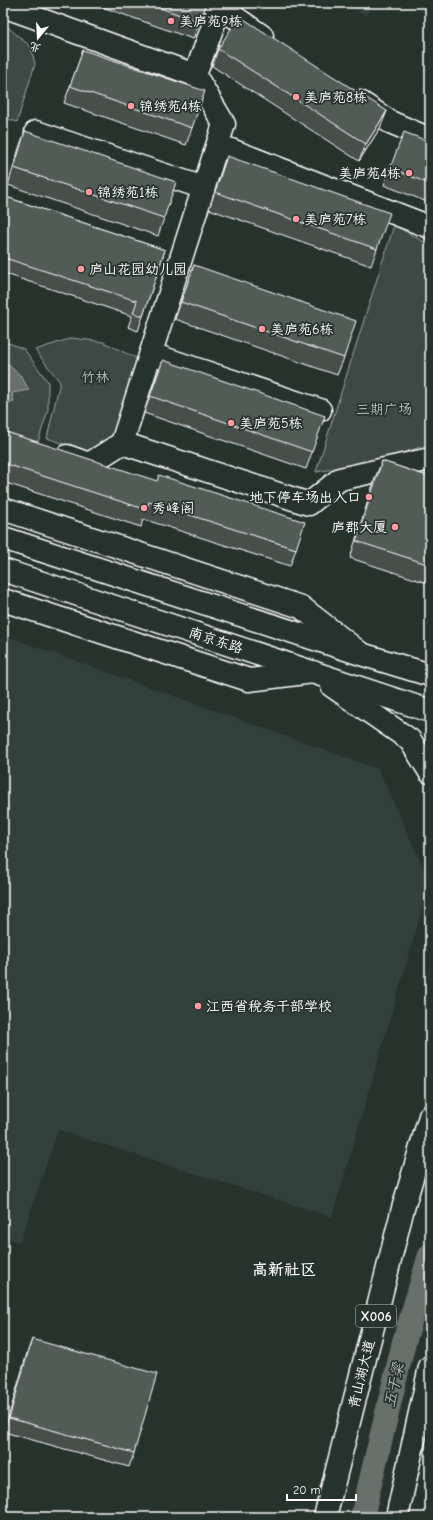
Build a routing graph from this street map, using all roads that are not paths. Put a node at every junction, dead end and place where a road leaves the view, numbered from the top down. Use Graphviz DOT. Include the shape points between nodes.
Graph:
graph roads {
  1 [pos="216,5"];
  2 [pos="3,6"];
  3 [pos="279,47"];
  4 [pos="195,75"];
  5 [pos="344,91"];
  6 [pos="36,132"];
  7 [pos="430,139"];
  8 [pos="218,145"];
  9 [pos="204,188"];
  10 [pos="430,227"];
  11 [pos="151,354"];
  12 [pos="320,410"];
  13 [pos="122,443"];
  14 [pos="46,449"];
  15 [pos="430,459"];
  16 [pos="3,509"];
  17 [pos="3,538"];
  18 [pos="3,570"];
  19 [pos="3,600"];
  20 [pos="361,654"];
  21 [pos="430,658"];
  22 [pos="313,672"];
  23 [pos="430,674"];
  24 [pos="430,711"];
  25 [pos="430,772"];
  26 [pos="430,1116"];
  27 [pos="430,1367"];
  28 [pos="325,1517"];
  29 [pos="398,1517"];
  1 -- 3 [label="street"];
  1 -- 4 [label="street"];
  2 -- 4 [label="street"];
  4 -- 8 [label="street" via="224,124"];
  5 -- 7 [label="street" via="390,122"];
  6 -- 9 [label="street"];
  8 -- 9 [label="street"];
  8 -- 10 [label="street"];
  9 -- 11 [label="street" via="188,266"];
  11 -- 12 [label="street"];
  11 -- 13 [label="street"];
  13 -- 14 [label="street" via="89,464"];
  13 -- 15 [label="street" via="309,504 340,479"];
  16 -- 20 [label="street" via="302,606"];
  17 -- 20 [label="street"];
  18 -- 22 [label="street, 南京东路"];
  19 -- 22 [label="street" via="249,680"];
  20 -- 21 [label="street"];
  20 -- 23 [label="street"];
  22 -- 24 [label="street, 南京东路"];
  22 -- 25 [label="street" via="410,740"];
  26 -- 28 [label="street, 青山湖大道 / X006" via="402,1212"];
  27 -- 29 [label="street"];
}
